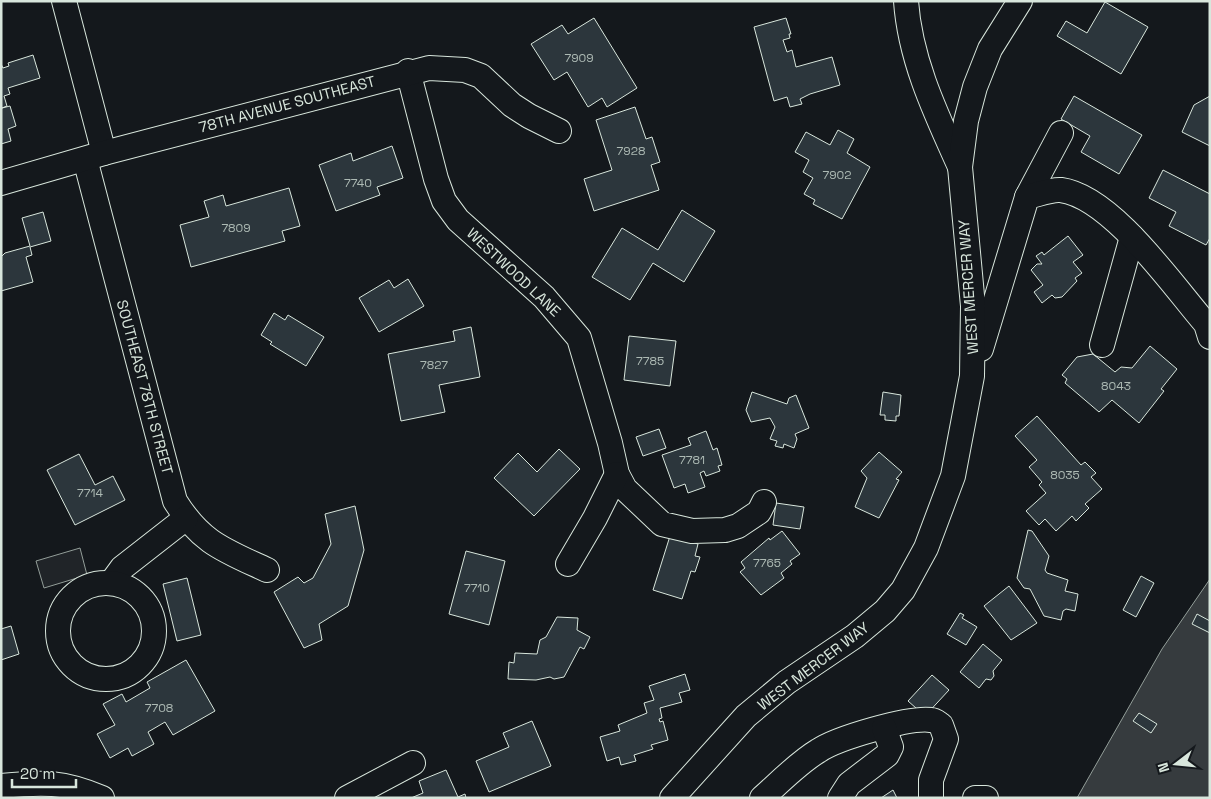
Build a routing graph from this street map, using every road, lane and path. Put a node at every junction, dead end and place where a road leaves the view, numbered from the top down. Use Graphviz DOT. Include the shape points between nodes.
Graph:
graph roads {
  1 [pos="64,1"];
  2 [pos="906,1"];
  3 [pos="1020,1"];
  4 [pos="408,71"];
  5 [pos="559,131"];
  6 [pos="1061,133"];
  7 [pos="94,156"];
  8 [pos="960,167"];
  9 [pos="1,183"];
  10 [pos="1027,197"];
  11 [pos="1132,237"];
  12 [pos="1210,337"];
  13 [pos="1102,345"];
  14 [pos="972,376"];
  15 [pos="617,474"];
  16 [pos="764,502"];
  17 [pos="186,518"];
  18 [pos="568,564"];
  19 [pos="267,570"];
  20 [pos="111,583"];
  21 [pos="884,728"];
  22 [pos="413,763"];
  23 [pos="1,786"];
  24 [pos="102,798"];
  25 [pos="347,798"];
  26 [pos="672,798"];
  27 [pos="762,798"];
  28 [pos="840,798"];
  29 [pos="931,798"];
  30 [pos="974,798"];
  31 [pos="986,798"];
  1 -- 7 [label="street, SOUTHEAST 78TH STREET"];
  2 -- 8 [label="street" via="908,31 925,85"];
  3 -- 8 [label="street, WEST MERCER WAY" via="990,49 975,87 966,121"];
  4 -- 5 [label="street, 78TH AVENUE SOUTHEAST" via="429,68 465,70 481,76 512,104"];
  4 -- 7 [label="street, 78TH AVENUE SOUTHEAST"];
  4 -- 15 [label="street, WESTWOOD LANE" via="444,200 458,220 544,297 579,338"];
  6 -- 10 [label="street"];
  7 -- 9 [label="street, 78TH AVENUE SOUTHEAST"];
  7 -- 17 [label="street, SOUTHEAST 78TH STREET" via="175,501"];
  8 -- 14 [label="street, WEST MERCER WAY" via="973,306"];
  10 -- 11 [label="street" via="1060,190 1088,199"];
  10 -- 14 [label="street"];
  11 -- 12 [label="street" via="1206,324"];
  11 -- 13 [label="street"];
  14 -- 26 [label="street, WEST MERCER WAY" via="953,476 926,548 903,590 885,611 855,636 787,682 746,716"];
  15 -- 16 [label="street, WESTWOOD LANE" via="639,504 662,524 680,530 706,532 738,526 759,512"];
  15 -- 18 [label="street"];
  17 -- 19 [label="street, SOUTHEAST 78TH STREET" via="204,538"];
  17 -- 20 [label="street" via="122,568"];
  20 -- 20 [label="street" via="126,587 139,597 149,610 154,626 146,658 135,670 104,680 73,667 58,641 58,626 70,599 89,587"];
  21 -- 27 [label="street" via="830,744 816,752"];
  21 -- 28 [label="street" via="891,747 886,755 849,784"];
  21 -- 29 [label="street" via="918,720 933,720 942,725 946,739 931,780"];
  22 -- 25 [label="street"];
  23 -- 24 [label="street" via="41,782 64,784"];
  30 -- 31 [label="street"];
}
